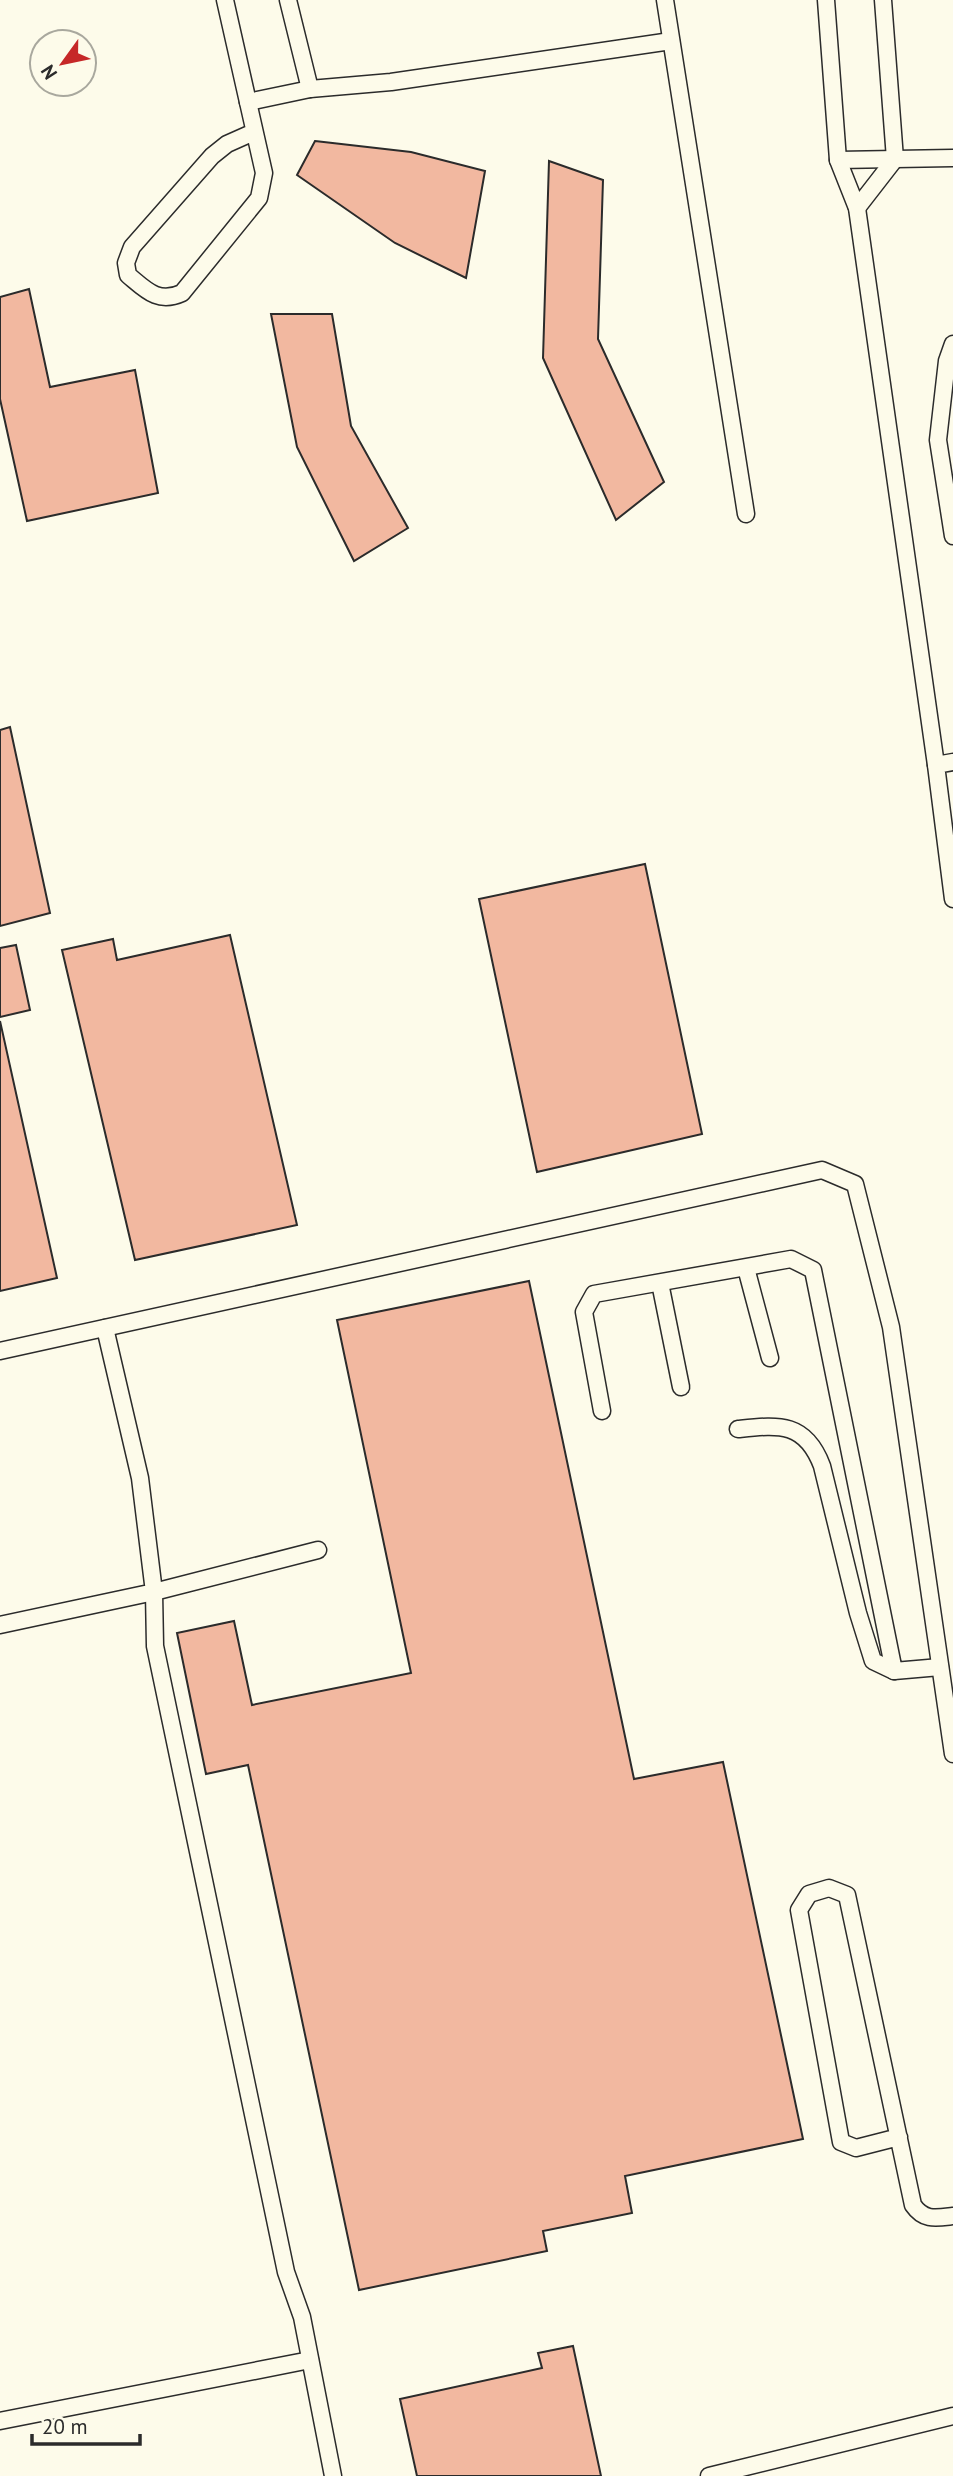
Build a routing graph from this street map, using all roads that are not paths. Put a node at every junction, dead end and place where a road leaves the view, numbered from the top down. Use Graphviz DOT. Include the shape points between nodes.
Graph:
graph roads {
  1 [pos="225,0"];
  2 [pos="288,0"];
  3 [pos="665,0"];
  4 [pos="826,0"];
  5 [pos="883,0"];
  6 [pos="671,41"];
  7 [pos="310,89"];
  8 [pos="248,102"];
  9 [pos="254,132"];
  10 [pos="953,158"];
  11 [pos="895,159"];
  12 [pos="838,160"];
  13 [pos="857,208"];
  14 [pos="953,344"];
  15 [pos="746,514"];
  16 [pos="953,536"];
  17 [pos="953,762"];
  18 [pos="936,765"];
  19 [pos="950,857"];
  20 [pos="953,899"];
  21 [pos="747,1268"];
  22 [pos="660,1283"];
  23 [pos="105,1328"];
  24 [pos="0,1351"];
  25 [pos="770,1358"];
  26 [pos="681,1387"];
  27 [pos="602,1411"];
  28 [pos="738,1429"];
  29 [pos="318,1550"];
  30 [pos="154,1592"];
  31 [pos="0,1625"];
  32 [pos="940,1667"];
  33 [pos="894,1671"];
  34 [pos="953,1754"];
  35 [pos="899,2137"];
  36 [pos="953,2217"];
  37 [pos="310,2360"];
  38 [pos="953,2416"];
  39 [pos="1,2418"];
  40 [pos="333,2476"];
  41 [pos="709,2476"];
  1 -- 8 [label="lane"];
  2 -- 7 [label="lane"];
  3 -- 6 [label="lane"];
  4 -- 12 [label="lane"];
  5 -- 11 [label="lane"];
  6 -- 7 [label="lane" via="391,82"];
  6 -- 15 [label="lane"];
  7 -- 8 [label="lane"];
  8 -- 9 [label="lane"];
  9 -- 9 [label="lane" via="212,156 132,247 126,263 128,275 154,296 169,299 182,293 259,198 264,173"];
  10 -- 11 [label="lane"];
  11 -- 12 [label="lane"];
  11 -- 13 [label="lane"];
  12 -- 13 [label="lane"];
  13 -- 18 [label="lane"];
  14 -- 16 [label="lane" via="938,440"];
  17 -- 18 [label="lane"];
  18 -- 19 [label="lane"];
  19 -- 20 [label="lane"];
  21 -- 22 [label="lane"];
  21 -- 25 [label="lane"];
  21 -- 33 [label="lane" via="791,1259 813,1270"];
  22 -- 26 [label="lane"];
  22 -- 27 [label="lane" via="594,1294 584,1312"];
  23 -- 24 [label="lane"];
  23 -- 30 [label="lane" via="140,1478"];
  23 -- 32 [label="lane" via="822,1170 855,1184 891,1327"];
  28 -- 33 [label="lane" via="777,1425 795,1432 814,1450 873,1661"];
  29 -- 30 [label="lane"];
  30 -- 31 [label="lane"];
  30 -- 37 [label="lane" via="155,1646 286,2272 302,2317"];
  32 -- 33 [label="lane"];
  32 -- 34 [label="lane"];
  35 -- 35 [label="lane" via="847,1895 829,1888 809,1894 799,1910 841,2142 856,2148"];
  35 -- 36 [label="lane" via="913,2205 919,2214 932,2219"];
  37 -- 39 [label="lane"];
  37 -- 40 [label="lane"];
  38 -- 41 [label="lane"];
}
